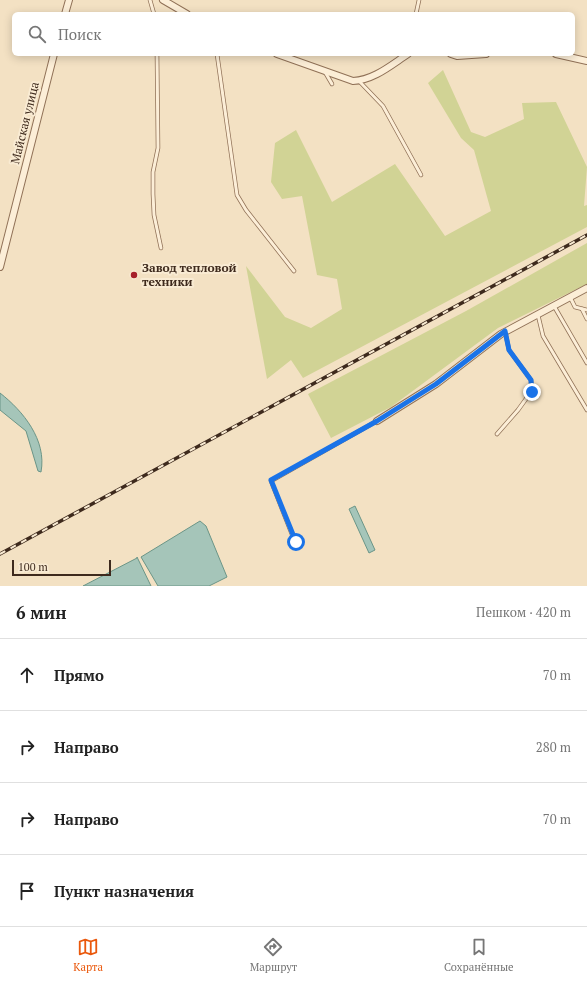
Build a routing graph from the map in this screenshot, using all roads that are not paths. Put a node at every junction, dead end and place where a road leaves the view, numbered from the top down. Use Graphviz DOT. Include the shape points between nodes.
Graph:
graph roads {
  1 [pos="69,0"];
  2 [pos="150,0"];
  3 [pos="163,0"];
  4 [pos="420,0"];
  5 [pos="66,12"];
  6 [pos="153,12"];
  7 [pos="184,12"];
  8 [pos="417,12"];
  9 [pos="53,56"];
  10 [pos="157,56"];
  11 [pos="217,56"];
  12 [pos="283,56"];
  13 [pos="405,56"];
  14 [pos="565,56"];
  15 [pos="587,61"];
  16 [pos="324,71"];
  17 [pos="359,81"];
  18 [pos="332,84"];
  19 [pos="421,175"];
  20 [pos="161,248"];
  21 [pos="0,267"];
  22 [pos="294,271"];
  23 [pos="587,288"];
  24 [pos="569,296"];
  25 [pos="553,305"];
  26 [pos="582,309"];
  27 [pos="587,310"];
  28 [pos="538,313"];
  29 [pos="587,319"];
  30 [pos="505,331"];
  31 [pos="587,363"];
  32 [pos="587,410"];
  33 [pos="377,421"];
  34 [pos="497,434"];
  35 [pos="296,542"];
  1 -- 5 [label="street"];
  2 -- 6 [label="lane"];
  3 -- 7 [label="street"];
  4 -- 8 [label="lane"];
  9 -- 21 [label="street, Майская улица"];
  10 -- 20 [label="lane" via="158,148 153,172 153,194 154,215"];
  11 -- 22 [label="lane" via="237,195"];
  12 -- 16 [label="street"];
  13 -- 17 [label="street" via="372,77"];
  14 -- 15 [label="street"];
  16 -- 17 [label="street"];
  16 -- 18 [label="lane"];
  17 -- 19 [label="lane" via="383,106"];
  23 -- 24 [label="street"];
  24 -- 25 [label="street"];
  24 -- 26 [label="lane" via="575,307"];
  25 -- 28 [label="street"];
  25 -- 31 [label="lane"];
  26 -- 27 [label="lane"];
  26 -- 29 [label="lane"];
  28 -- 30 [label="street"];
  28 -- 32 [label="lane" via="543,336"];
  30 -- 33 [label="street" via="436,384"];
  30 -- 34 [label="lane" via="509,350 531,380 532,392"];
  33 -- 35 [label="lane" via="271,480"];
}
